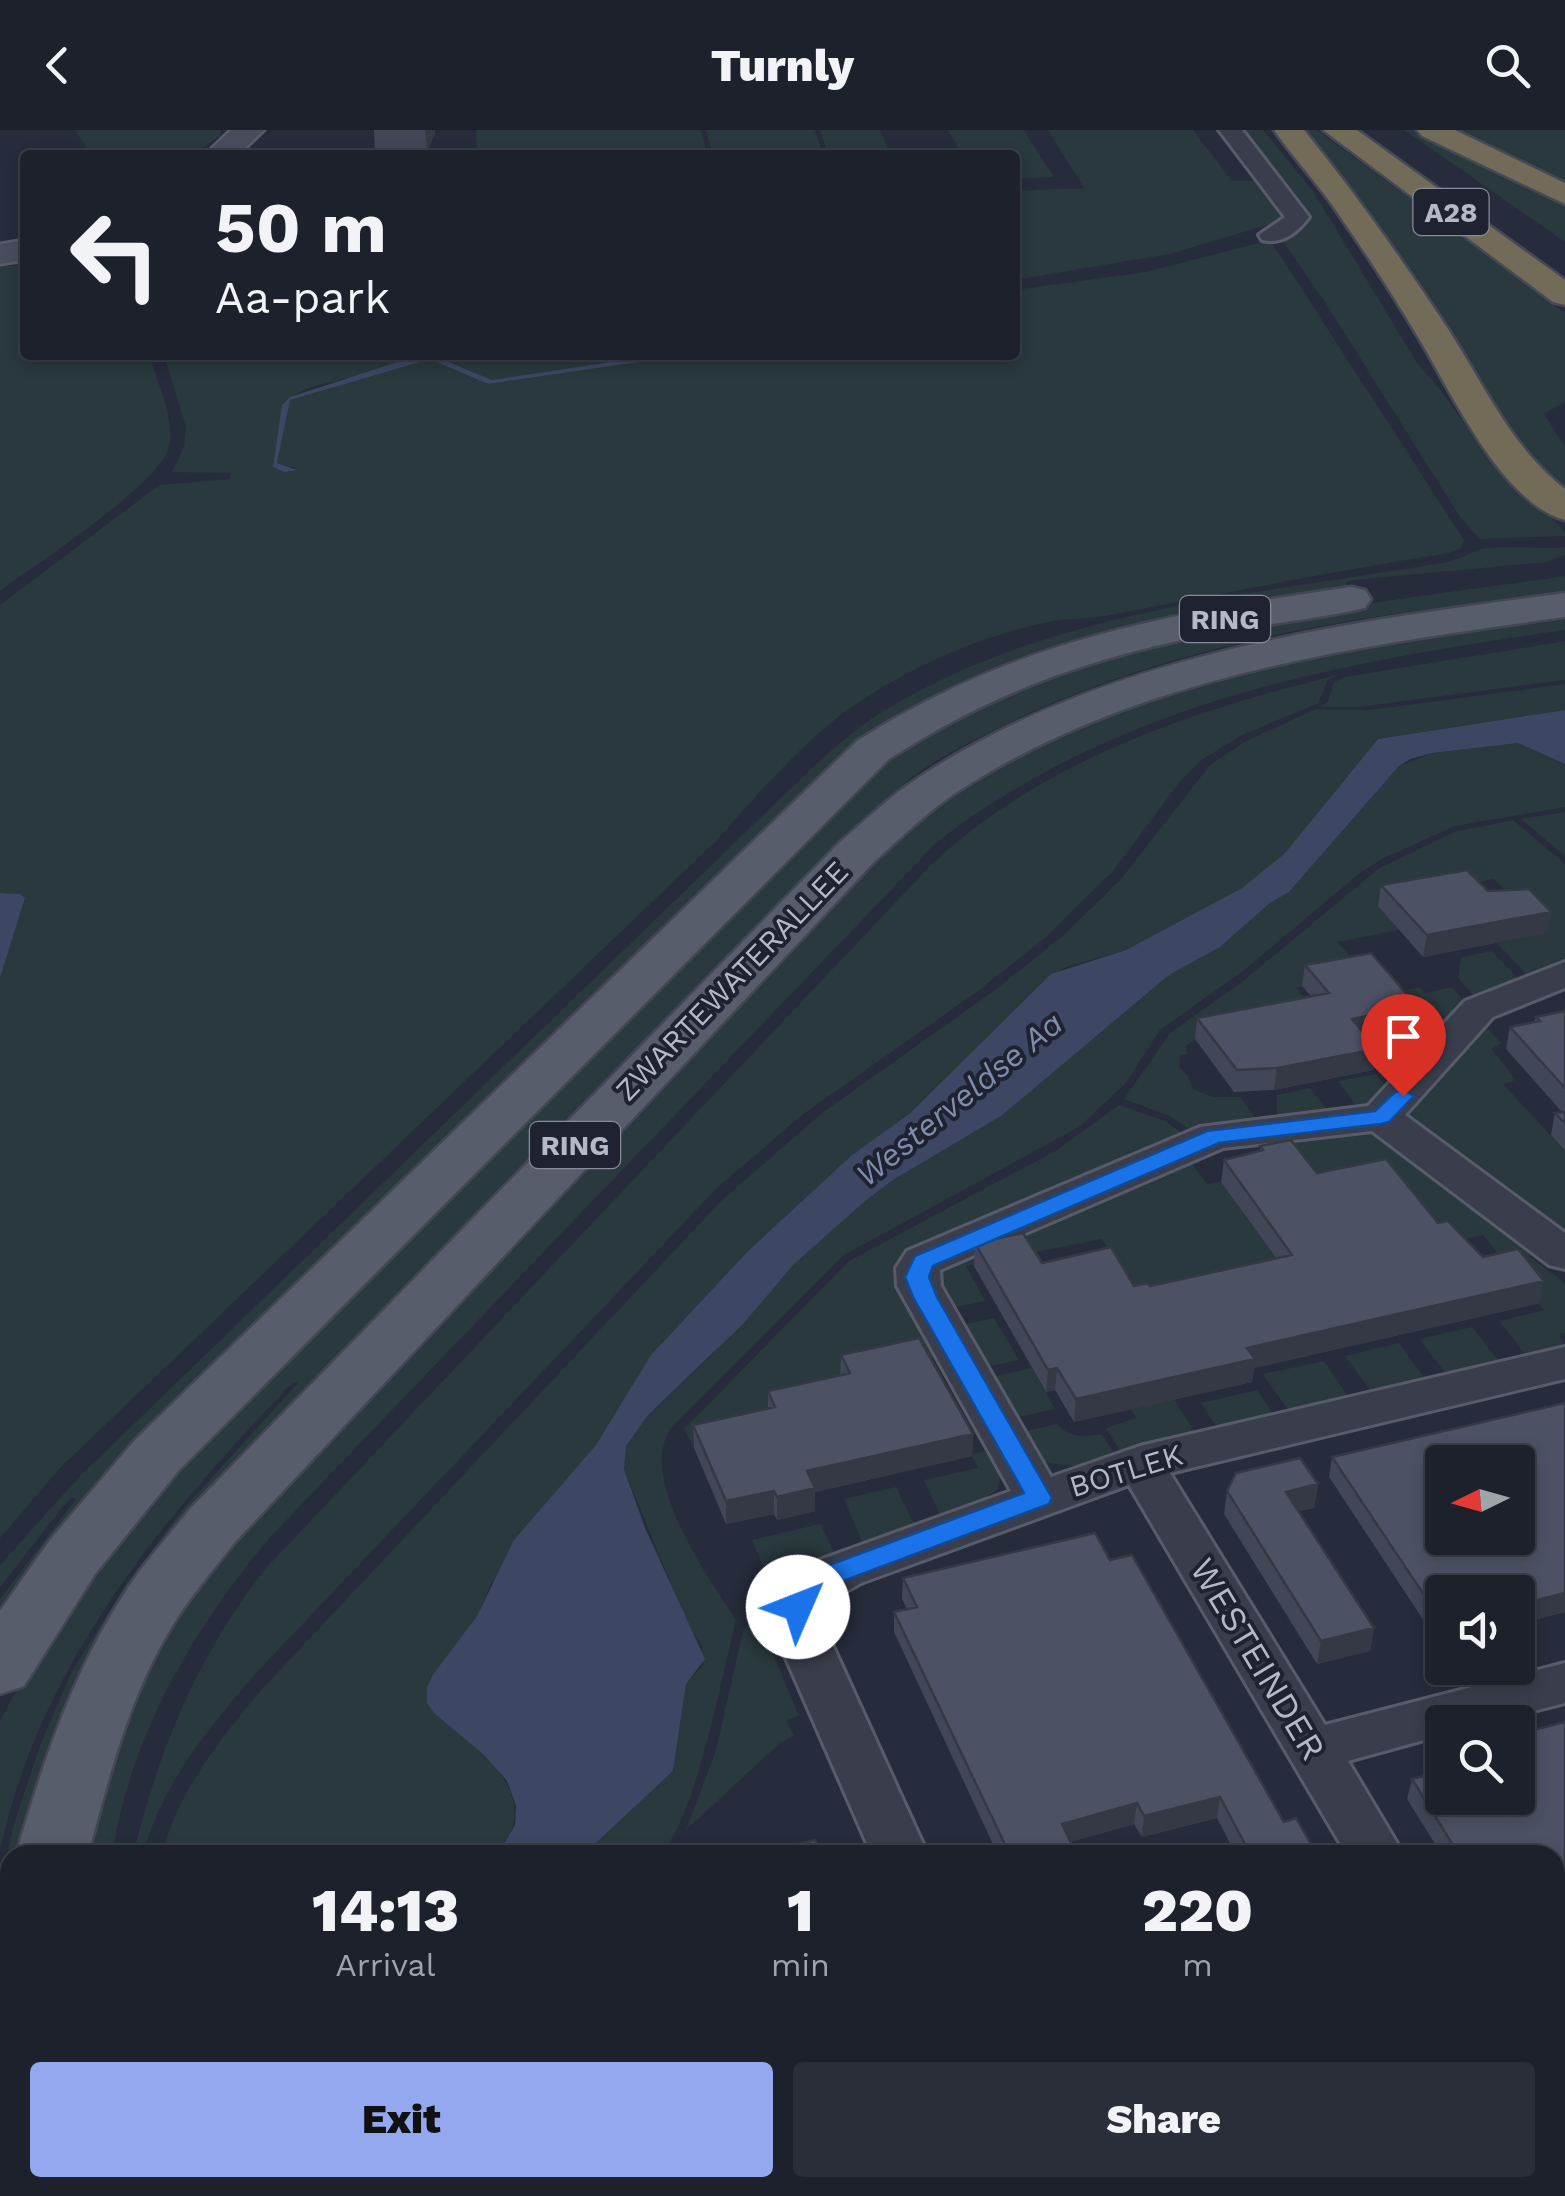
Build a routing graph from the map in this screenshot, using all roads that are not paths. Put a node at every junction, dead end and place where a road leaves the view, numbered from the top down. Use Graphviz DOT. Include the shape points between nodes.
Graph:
graph roads {
  1 [pos="249,130"];
  2 [pos="1230,130"];
  3 [pos="1288,130"];
  4 [pos="1338,130"];
  5 [pos="1384,130"];
  6 [pos="1432,130"];
  7 [pos="226,150"];
  8 [pos="1565,195"];
  9 [pos="1271,234"];
  10 [pos="1550,247"];
  11 [pos="1565,295"];
  12 [pos="1565,508"];
  13 [pos="1565,567"];
  14 [pos="1565,605"];
  15 [pos="1565,974"];
  16 [pos="1381,1117"];
  17 [pos="1565,1255"];
  18 [pos="1565,1363"];
  19 [pos="1140,1463"];
  20 [pos="1039,1498"];
  21 [pos="0,1668"];
  22 [pos="1565,1683"];
  23 [pos="1312,1749"];
  24 [pos="55,1845"];
  25 [pos="896,1845"];
  26 [pos="1370,1845"];
  1 -- 7 [label="street"];
  2 -- 9 [label="street" via="1297,217"];
  3 -- 12 [label="highway, A28" via="1347,203 1492,436"];
  4 -- 11 [label="highway, A28"];
  5 -- 10 [label="highway, A28"];
  6 -- 8 [label="highway, A28"];
  13 -- 21 [label="main road, RING" via="1115,640 992,680 902,729 825,794 157,1455 62,1567"];
  14 -- 24 [label="main road, ZWARTEWATERALLEE / RING" via="1225,662 1041,729 926,793 842,867 212,1526 151,1605 115,1671"];
  15 -- 16 [label="street" via="1480,1009"];
  16 -- 17 [label="street"];
  16 -- 20 [label="street" via="1215,1136 923,1261 917,1277 925,1297"];
  18 -- 19 [label="street, BOTLEK"];
  19 -- 20 [label="street, BOTLEK"];
  19 -- 23 [label="street, WESTEINDER"];
  20 -- 25 [label="street, BOTLEK" via="822,1578 800,1598 802,1633"];
  22 -- 23 [label="street"];
  23 -- 26 [label="street, WESTEINDER"];
}
